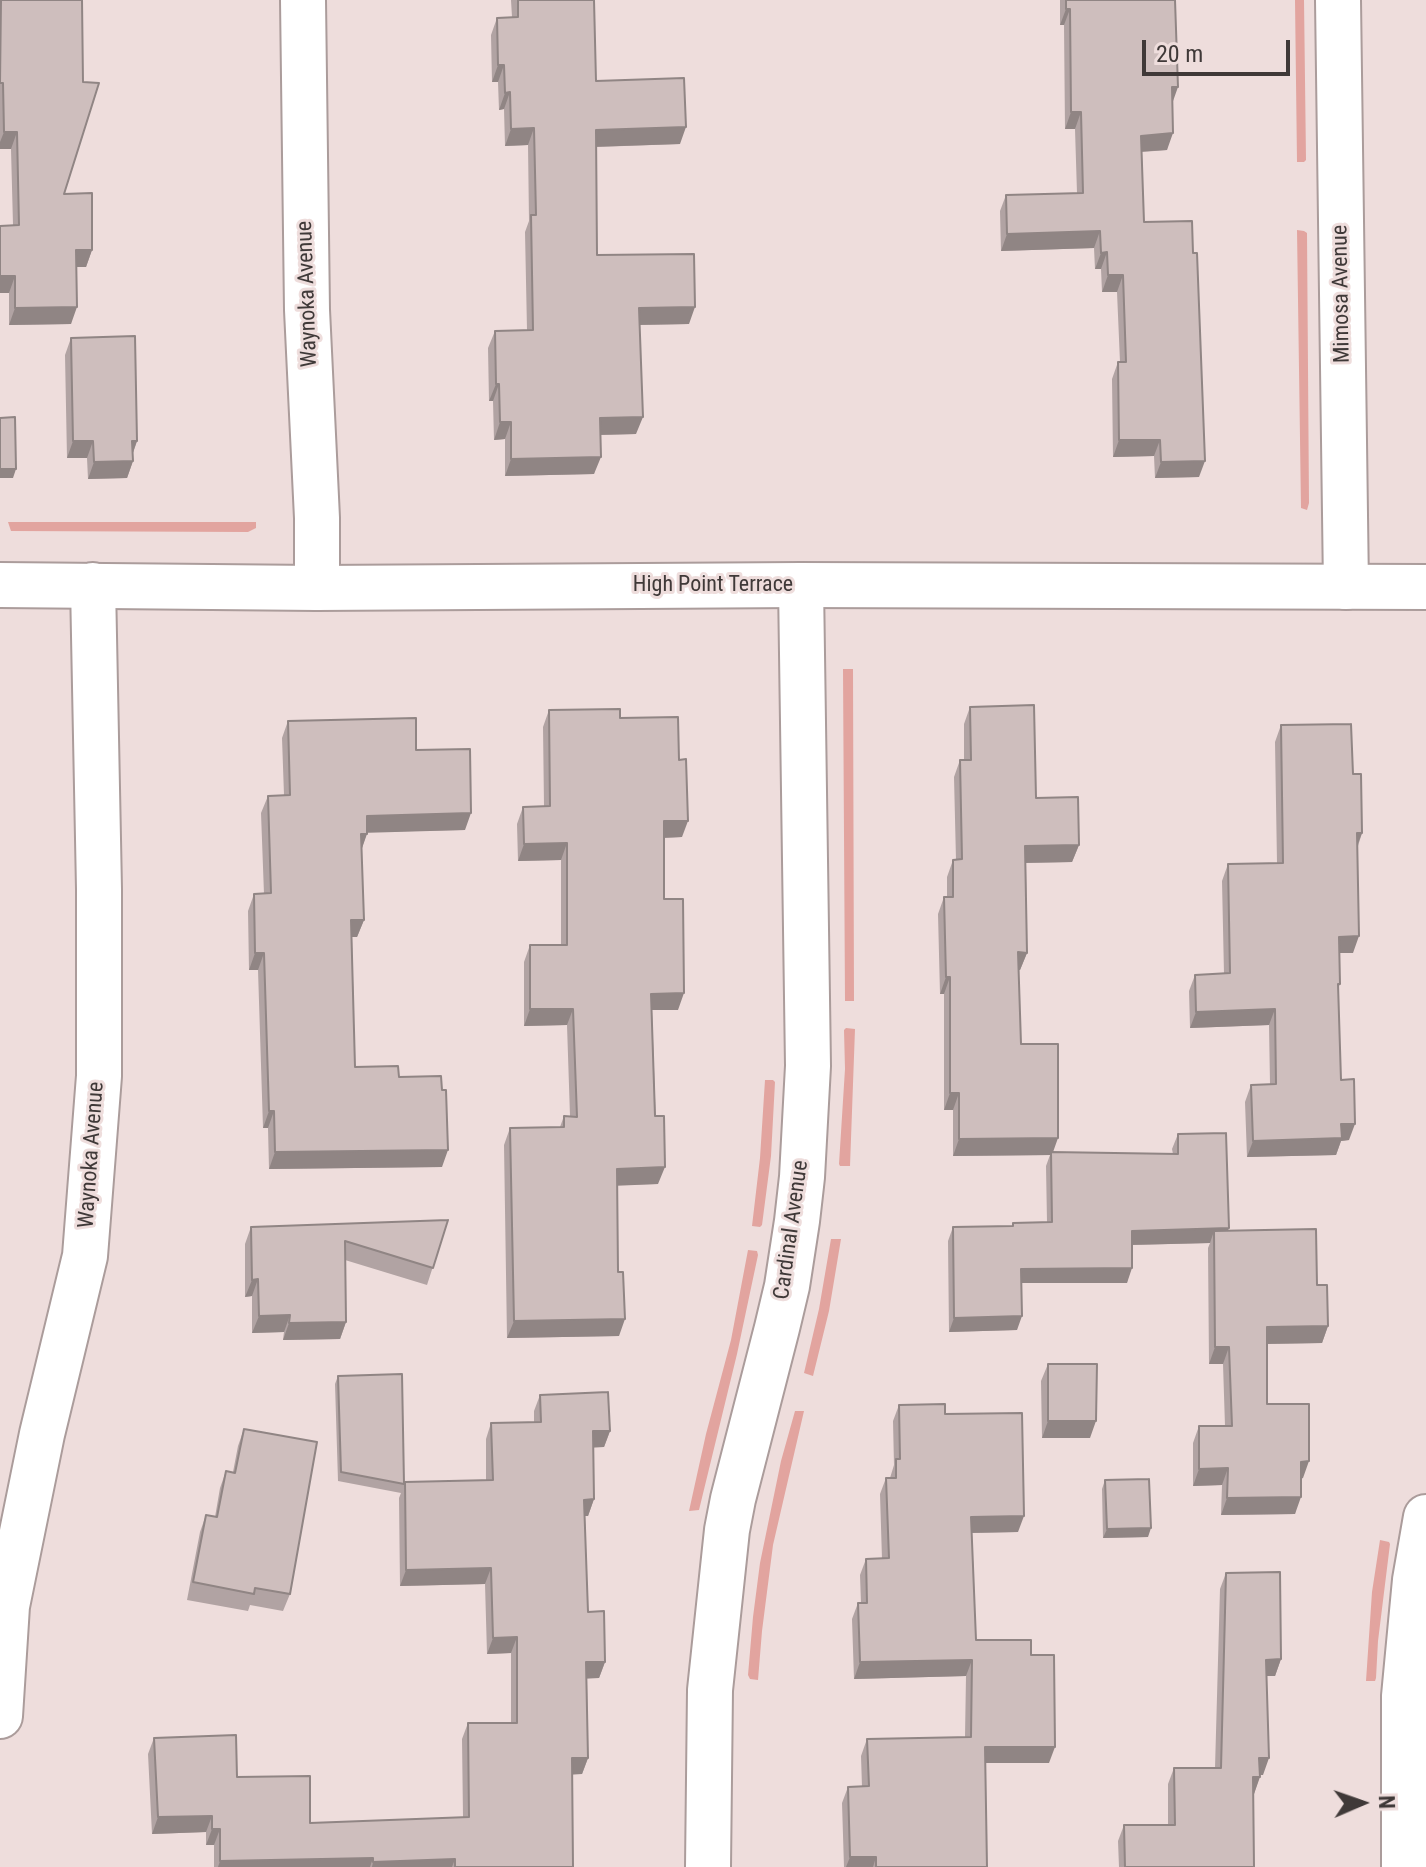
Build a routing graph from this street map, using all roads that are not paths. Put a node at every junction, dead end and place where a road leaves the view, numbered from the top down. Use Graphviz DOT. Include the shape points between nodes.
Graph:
graph roads {
  1 [pos="303,0"];
  2 [pos="1338,0"];
  3 [pos="0,585"];
  4 [pos="93,585"];
  5 [pos="801,585"];
  6 [pos="1346,587"];
  7 [pos="1426,587"];
  8 [pos="317,588"];
  9 [pos="1426,1517"];
  10 [pos="0,1716"];
  11 [pos="708,1867"];
  12 [pos="1404,1867"];
  1 -- 8 [label="street, Waynoka Avenue"];
  2 -- 6 [label="street, Mimosa Avenue"];
  3 -- 4 [label="street, High Point Terrace"];
  4 -- 8 [label="street, High Point Terrace"];
  4 -- 10 [label="street, Waynoka Avenue" via="99,1076 85,1256 7,1606"];
  5 -- 6 [label="street, High Point Terrace"];
  5 -- 8 [label="street, High Point Terrace"];
  5 -- 11 [label="street, Cardinal Avenue" via="808,1041 802,1177 787,1286 727,1530 710,1690"];
  6 -- 7 [label="street, High Point Terrace"];
  9 -- 12 [label="street" via="1404,1696"];
}
